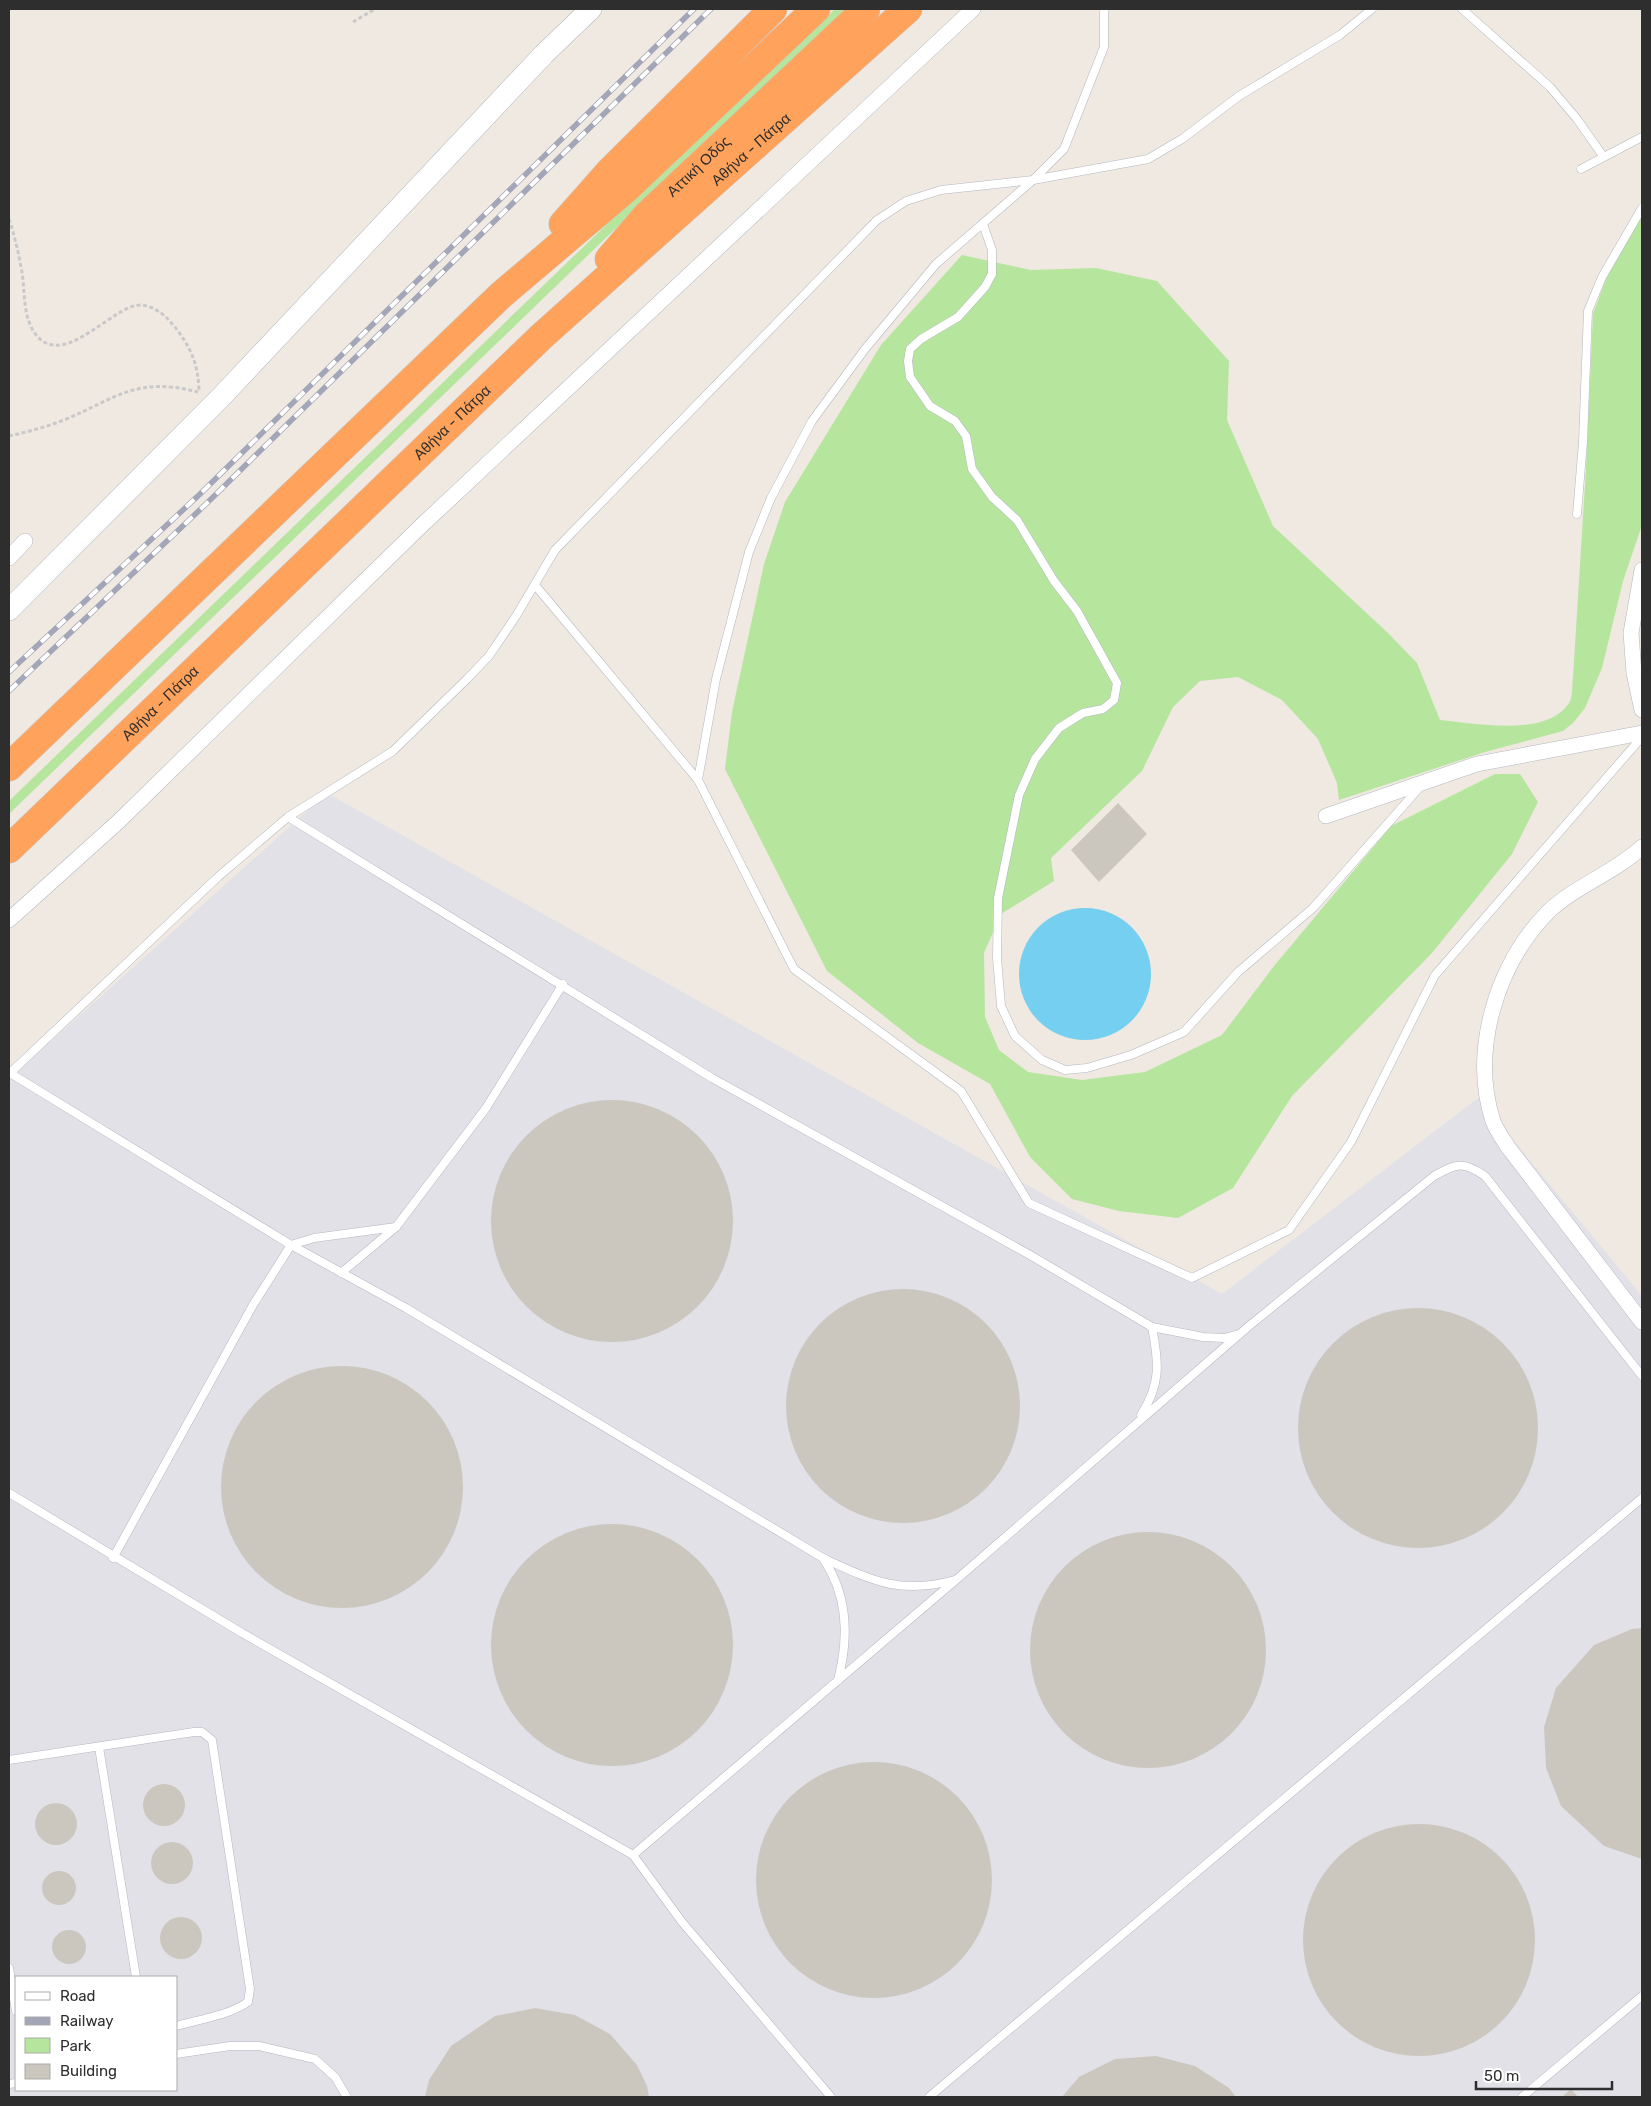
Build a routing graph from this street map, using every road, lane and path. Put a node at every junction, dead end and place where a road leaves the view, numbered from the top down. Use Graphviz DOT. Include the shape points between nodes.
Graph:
graph roads {
  1 [pos="376,9"];
  2 [pos="591,9"];
  3 [pos="773,9"];
  4 [pos="816,9"];
  5 [pos="866,9"];
  6 [pos="908,9"];
  7 [pos="973,9"];
  8 [pos="1104,9"];
  9 [pos="1372,9"];
  10 [pos="1462,9"];
  11 [pos="353,22"];
  12 [pos="1642,137"];
  13 [pos="1603,156"];
  14 [pos="1581,168"];
  15 [pos="1033,180"];
  16 [pos="1642,208"];
  17 [pos="9,219"];
  18 [pos="982,224"];
  19 [pos="501,295"];
  20 [pos="542,336"];
  21 [pos="200,392"];
  22 [pos="222,396"];
  23 [pos="9,436"];
  24 [pos="1577,514"];
  25 [pos="26,541"];
  26 [pos="9,558"];
  27 [pos="1642,570"];
  28 [pos="534,585"];
  29 [pos="9,610"];
  30 [pos="1642,710"];
  31 [pos="1642,733"];
  32 [pos="1642,737"];
  33 [pos="9,767"];
  34 [pos="698,780"];
  35 [pos="1423,783"];
  36 [pos="1326,816"];
  37 [pos="288,817"];
  38 [pos="1642,847"];
  39 [pos="9,849"];
  40 [pos="9,920"];
  41 [pos="563,984"];
  42 [pos="9,1074"];
  43 [pos="396,1227"];
  44 [pos="291,1245"];
  45 [pos="341,1273"];
  46 [pos="1642,1322"];
  47 [pos="1152,1327"];
  48 [pos="1241,1334"];
  49 [pos="1642,1376"];
  50 [pos="1135,1424"];
  51 [pos="9,1493"];
  52 [pos="1642,1498"];
  53 [pos="114,1558"];
  54 [pos="823,1558"];
  55 [pos="957,1579"];
  56 [pos="838,1680"];
  57 [pos="99,1747"];
  58 [pos="9,1760"];
  59 [pos="633,1855"];
  60 [pos="9,1968"];
  61 [pos="136,1976"];
  62 [pos="1642,1996"];
  63 [pos="11,1999"];
  64 [pos="178,2025"];
  65 [pos="178,2054"];
  66 [pos="346,2097"];
  67 [pos="832,2097"];
  68 [pos="929,2097"];
  69 [pos="1522,2097"];
  1 -- 11 [label="path"];
  2 -- 22 [label="street" via="545,53"];
  3 -- 19 [label="highway" via="609,172"];
  4 -- 19 [label="highway" via="626,188"];
  5 -- 20 [label="highway, Αττική Οδός" via="648,215"];
  6 -- 20 [label="highway, Αθήνα - Πάτρα"];
  7 -- 40 [label="street" via="428,520 118,822"];
  8 -- 15 [label="lane" via="1104,47 1080,111 1064,148"];
  9 -- 15 [label="lane" via="1340,36 1239,96 1182,139 1148,159"];
  10 -- 13 [label="lane" via="1550,87"];
  12 -- 13 [label="lane"];
  13 -- 14 [label="lane"];
  15 -- 18 [label="lane"];
  15 -- 28 [label="lane" via="941,190 906,201 877,220 555,550"];
  16 -- 24 [label="lane" via="1602,277 1588,311"];
  17 -- 21 [label="path" via="22,268 29,323 38,337 51,345 69,343 120,313 140,305 156,308 174,325 190,348 196,363"];
  18 -- 34 [label="lane" via="936,264 865,349 812,421 771,498 749,552 716,679"];
  18 -- 35 [label="lane" via="992,250 992,274 985,287 958,317 921,338 910,349 910,377 930,406 955,421 966,436 972,469 992,497 1029,536 1054,581 1077,611 1116,683 1114,700 1103,709 1083,713 1060,728 1034,759 1019,795 998,898 997,958 1000,1006 1015,1036 1042,1060 1066,1070 1087,1068 1131,1055 1184,1032 1238,972 1313,908"];
  19 -- 33 [label="highway"];
  20 -- 39 [label="highway, Αθήνα - Πάτρα"];
  21 -- 22 [label="path"];
  21 -- 23 [label="path" via="158,386 126,391 64,420"];
  22 -- 29 [label="street"];
  25 -- 26 [label="street"];
  27 -- 30 [label="street" via="1631,634 1634,673"];
  28 -- 34 [label="lane"];
  28 -- 37 [label="lane" via="488,656 393,751"];
  31 -- 35 [label="street" via="1477,764"];
  32 -- 34 [label="lane" via="1435,975 1351,1142 1289,1230 1192,1278 1029,1203 961,1090 794,969"];
  35 -- 36 [label="street"];
  37 -- 41 [label="lane"];
  37 -- 42 [label="lane" via="212,883"];
  38 -- 46 [label="street" via="1549,912 1525,941 1502,981 1493,1010 1487,1039 1485,1078 1493,1122 1508,1147"];
  41 -- 43 [label="lane" via="486,1108"];
  41 -- 47 [label="lane" via="712,1078 1030,1254"];
  42 -- 44 [label="lane"];
  43 -- 44 [label="lane" via="314,1238"];
  43 -- 45 [label="lane"];
  44 -- 45 [label="lane"];
  44 -- 53 [label="lane" via="253,1305"];
  45 -- 54 [label="lane" via="406,1308"];
  47 -- 48 [label="lane" via="1203,1337 1224,1338"];
  47 -- 50 [label="lane" via="1157,1384 1153,1397"];
  48 -- 49 [label="lane" via="1434,1176 1453,1165 1470,1165 1485,1176"];
  48 -- 50 [label="lane"];
  50 -- 55 [label="lane"];
  51 -- 53 [label="lane"];
  52 -- 68 [label="lane"];
  53 -- 59 [label="lane"];
  54 -- 55 [label="lane" via="880,1582 905,1587 934,1586"];
  54 -- 56 [label="lane" via="835,1576 846,1633"];
  55 -- 56 [label="lane"];
  56 -- 59 [label="lane"];
  57 -- 58 [label="lane"];
  57 -- 61 [label="lane"];
  57 -- 64 [label="lane" via="194,1732 202,1732 212,1740 250,1989 248,2002 239,2008"];
  59 -- 67 [label="lane" via="682,1922"];
  60 -- 63 [label="lane"];
  62 -- 69 [label="lane"];
  65 -- 66 [label="lane" via="249,2046 314,2059 335,2077"];
}
